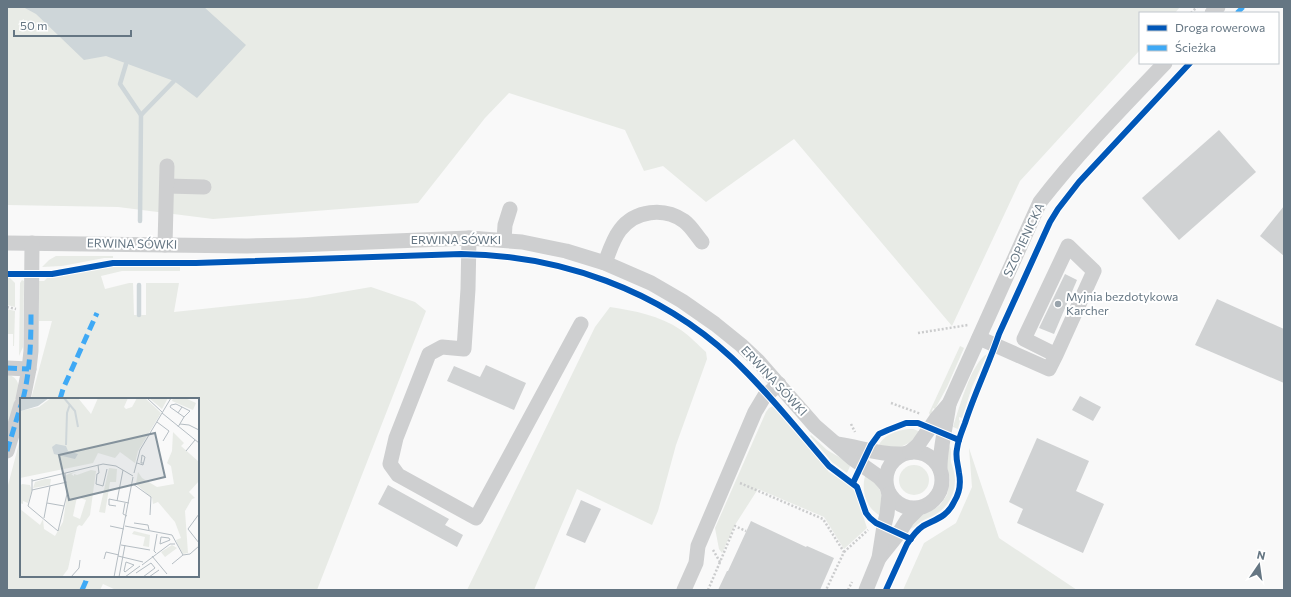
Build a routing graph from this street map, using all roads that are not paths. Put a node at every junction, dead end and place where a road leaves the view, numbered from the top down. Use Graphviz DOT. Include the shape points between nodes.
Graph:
graph roads {
  1 [pos="1164,64"];
  2 [pos="167,166"];
  3 [pos="167,186"];
  4 [pos="204,187"];
  5 [pos="510,209"];
  6 [pos="469,238"];
  7 [pos="504,240"];
  8 [pos="702,242"];
  9 [pos="7,243"];
  10 [pos="32,243"];
  11 [pos="165,245"];
  12 [pos="605,264"];
  13 [pos="581,324"];
  14 [pos="979,338"];
  15 [pos="1056,355"];
  16 [pos="7,368"];
  17 [pos="29,369"];
  18 [pos="779,384"];
  19 [pos="23,398"];
  20 [pos="949,404"];
  21 [pos="20,408"];
  22 [pos="837,444"];
  23 [pos="7,451"];
  24 [pos="906,453"];
  25 [pos="940,468"];
  26 [pos="887,490"];
  27 [pos="919,508"];
  28 [pos="879,558"];
  29 [pos="871,588"];
  30 [pos="684,590"];
  1 -- 14 [label="street, SZOPIENICKA" via="1058,178 1040,202"];
  2 -- 3 [label="street"];
  3 -- 4 [label="street"];
  3 -- 11 [label="street"];
  5 -- 7 [label="street"];
  6 -- 7 [label="street, ERWINA SÓWKI"];
  6 -- 11 [label="street, ERWINA SÓWKI" via="296,245"];
  6 -- 13 [label="street" via="464,349 442,347 429,354 396,438 390,464 398,475 476,518"];
  7 -- 12 [label="street, ERWINA SÓWKI" via="566,251"];
  8 -- 12 [label="street" via="689,225 671,214 643,214 630,220 620,230"];
  9 -- 10 [label="street, ERWINA SÓWKI"];
  10 -- 11 [label="street, ERWINA SÓWKI"];
  10 -- 17 [label="street"];
  12 -- 18 [label="street, ERWINA SÓWKI" via="651,283 698,312 741,345"];
  14 -- 15 [label="street" via="1049,369"];
  14 -- 20 [label="street, SZOPIENICKA"];
  15 -- 15 [label="street" via="1094,271 1068,246 1024,339"];
  16 -- 17 [label="street"];
  17 -- 19 [label="street"];
  18 -- 22 [label="street, ERWINA SÓWKI" via="815,426"];
  18 -- 30 [label="street" via="764,397 755,412 698,546 696,563"];
  20 -- 24 [label="street, SZOPIENICKA" via="918,445"];
  20 -- 25 [label="street, SZOPIENICKA"];
  21 -- 23 [label="street"];
  22 -- 24 [label="street" via="889,455"];
  22 -- 26 [label="street, ERWINA SÓWKI" via="879,477"];
  24 -- 25 [label="street" via="919,452 928,455"];
  24 -- 26 [label="street" via="894,460 888,468 885,476"];
  25 -- 27 [label="street" via="942,485 939,493 934,500"];
  26 -- 27 [label="street" via="894,501 902,506"];
  26 -- 28 [label="street" via="887,514"];
  27 -- 28 [label="street"];
  28 -- 29 [label="street"];
}
